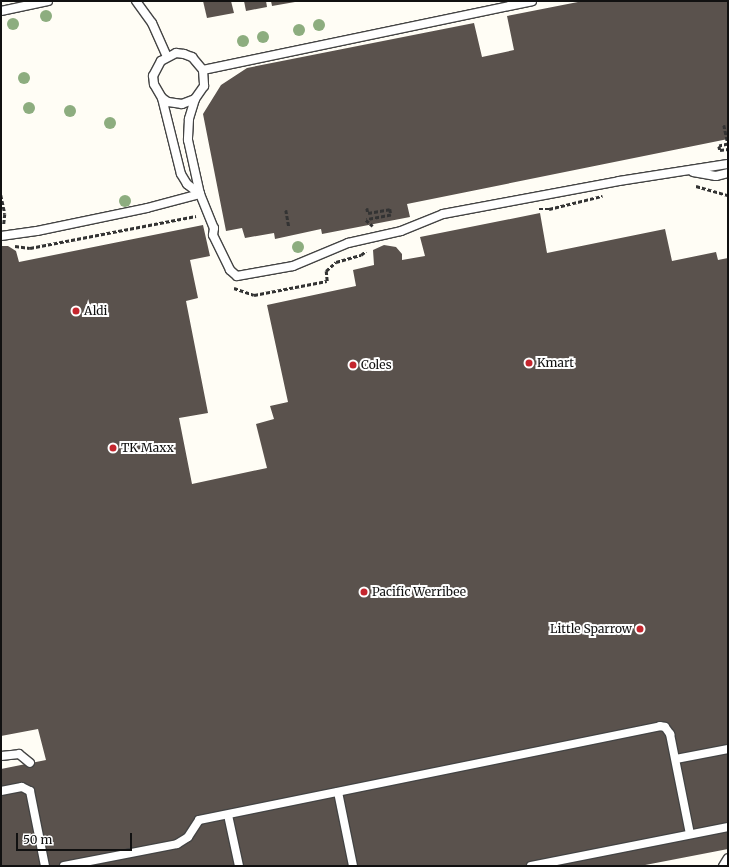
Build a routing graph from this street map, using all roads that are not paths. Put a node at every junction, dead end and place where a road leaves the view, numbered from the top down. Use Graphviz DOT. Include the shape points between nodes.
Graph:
graph roads {
  1 [pos="48,1"];
  2 [pos="136,1"];
  3 [pos="532,1"];
  4 [pos="1,11"];
  5 [pos="167,56"];
  6 [pos="203,70"];
  7 [pos="162,98"];
  8 [pos="195,99"];
  9 [pos="728,164"];
  10 [pos="685,171"];
  11 [pos="728,173"];
  12 [pos="200,194"];
  13 [pos="2,236"];
  14 [pos="728,749"];
  15 [pos="1,756"];
  16 [pos="676,759"];
  17 [pos="30,763"];
  18 [pos="1,791"];
  19 [pos="338,792"];
  20 [pos="228,814"];
  21 [pos="728,827"];
  22 [pos="690,834"];
  23 [pos="728,858"];
  24 [pos="45,866"];
  25 [pos="64,866"];
  26 [pos="239,866"];
  27 [pos="353,866"];
  28 [pos="531,866"];
  29 [pos="723,866"];
  1 -- 4 [label="lane"];
  2 -- 5 [label="lane" via="149,17"];
  3 -- 6 [label="lane"];
  5 -- 6 [label="lane" via="184,54 199,63"];
  5 -- 7 [label="lane" via="156,68 153,76 154,84"];
  6 -- 8 [label="lane" via="204,86"];
  7 -- 8 [label="lane" via="168,102 182,104"];
  7 -- 12 [label="lane" via="181,174 187,184"];
  8 -- 12 [label="lane" via="188,129"];
  9 -- 10 [label="lane"];
  10 -- 11 [label="lane" via="716,176"];
  10 -- 12 [label="lane" via="443,214 384,236 348,243 293,266 237,276 230,270 213,235 214,228"];
  12 -- 13 [label="lane" via="147,208"];
  14 -- 16 [label="lane"];
  15 -- 17 [label="lane" via="19,754"];
  16 -- 19 [label="lane" via="670,734 665,727 660,726"];
  16 -- 22 [label="lane"];
  18 -- 24 [label="lane" via="22,787 30,791"];
  19 -- 20 [label="lane"];
  19 -- 27 [label="lane"];
  20 -- 25 [label="lane" via="199,820 188,837 177,844"];
  20 -- 26 [label="lane"];
  21 -- 22 [label="lane"];
  22 -- 28 [label="lane"];
  23 -- 29 [label="lane"];
}
